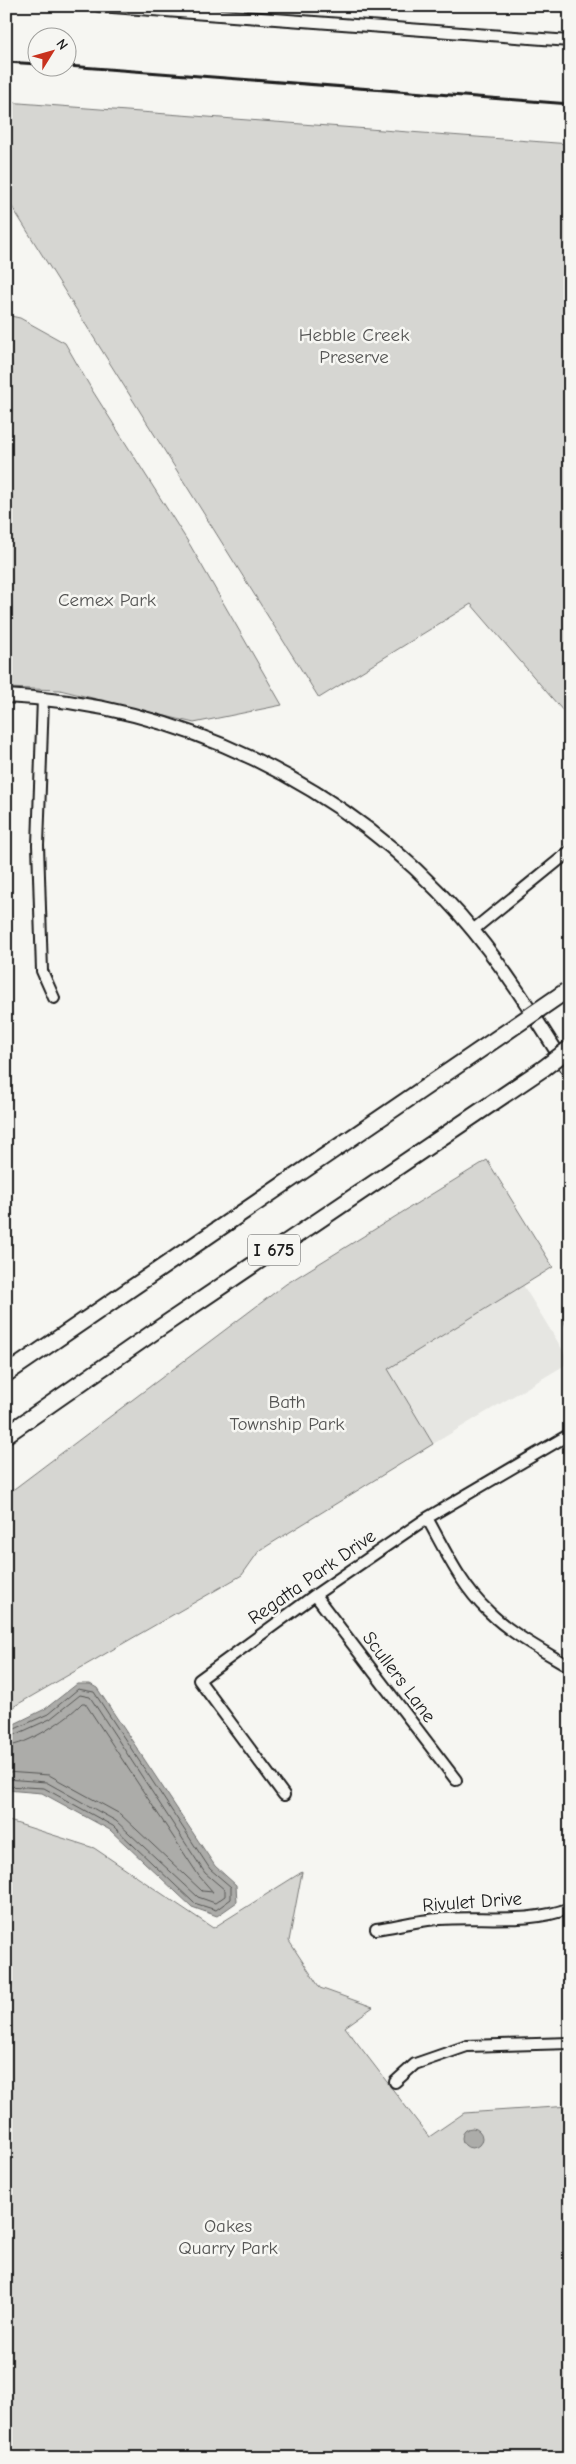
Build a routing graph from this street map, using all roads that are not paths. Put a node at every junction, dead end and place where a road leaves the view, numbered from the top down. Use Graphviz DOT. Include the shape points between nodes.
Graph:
graph roads {
  1 [pos="99,6"];
  2 [pos="570,41"];
  3 [pos="6,696"];
  4 [pos="43,698"];
  5 [pos="570,850"];
  6 [pos="473,930"];
  7 [pos="568,990"];
  8 [pos="54,998"];
  9 [pos="570,1048"];
  10 [pos="570,1073"];
  11 [pos="161,1327"];
  12 [pos="9,1371"];
  13 [pos="570,1434"];
  14 [pos="6,1435"];
  15 [pos="6,1444"];
  16 [pos="427,1518"];
  17 [pos="315,1595"];
  18 [pos="570,1668"];
  19 [pos="456,1780"];
  20 [pos="284,1795"];
  21 [pos="570,1908"];
  22 [pos="376,1929"];
  23 [pos="570,2043"];
  24 [pos="395,2082"];
  1 -- 2 [label="street"];
  3 -- 4 [label="main road"];
  4 -- 6 [label="main road" via="106,708 163,723 214,741 276,769 332,803 397,852"];
  4 -- 8 [label="street" via="38,846 42,971"];
  5 -- 6 [label="street"];
  6 -- 10 [label="main road" via="531,1011"];
  7 -- 12 [label="highway, I 675, bridge"];
  9 -- 11 [label="highway, I 675, bridge"];
  11 -- 14 [label="highway, I 675"];
  11 -- 15 [label="highway"];
  13 -- 16 [label="street, Regatta Park Drive"];
  16 -- 17 [label="street, Regatta Park Drive"];
  16 -- 18 [label="street" via="466,1585 487,1611 513,1632"];
  17 -- 19 [label="street, Scullers Lane"];
  17 -- 20 [label="street, Regatta Park Drive" via="199,1680"];
  21 -- 22 [label="street, Rivulet Drive" via="557,1913 502,1919 440,1919"];
  23 -- 24 [label="street" via="467,2046 416,2064"];
}
